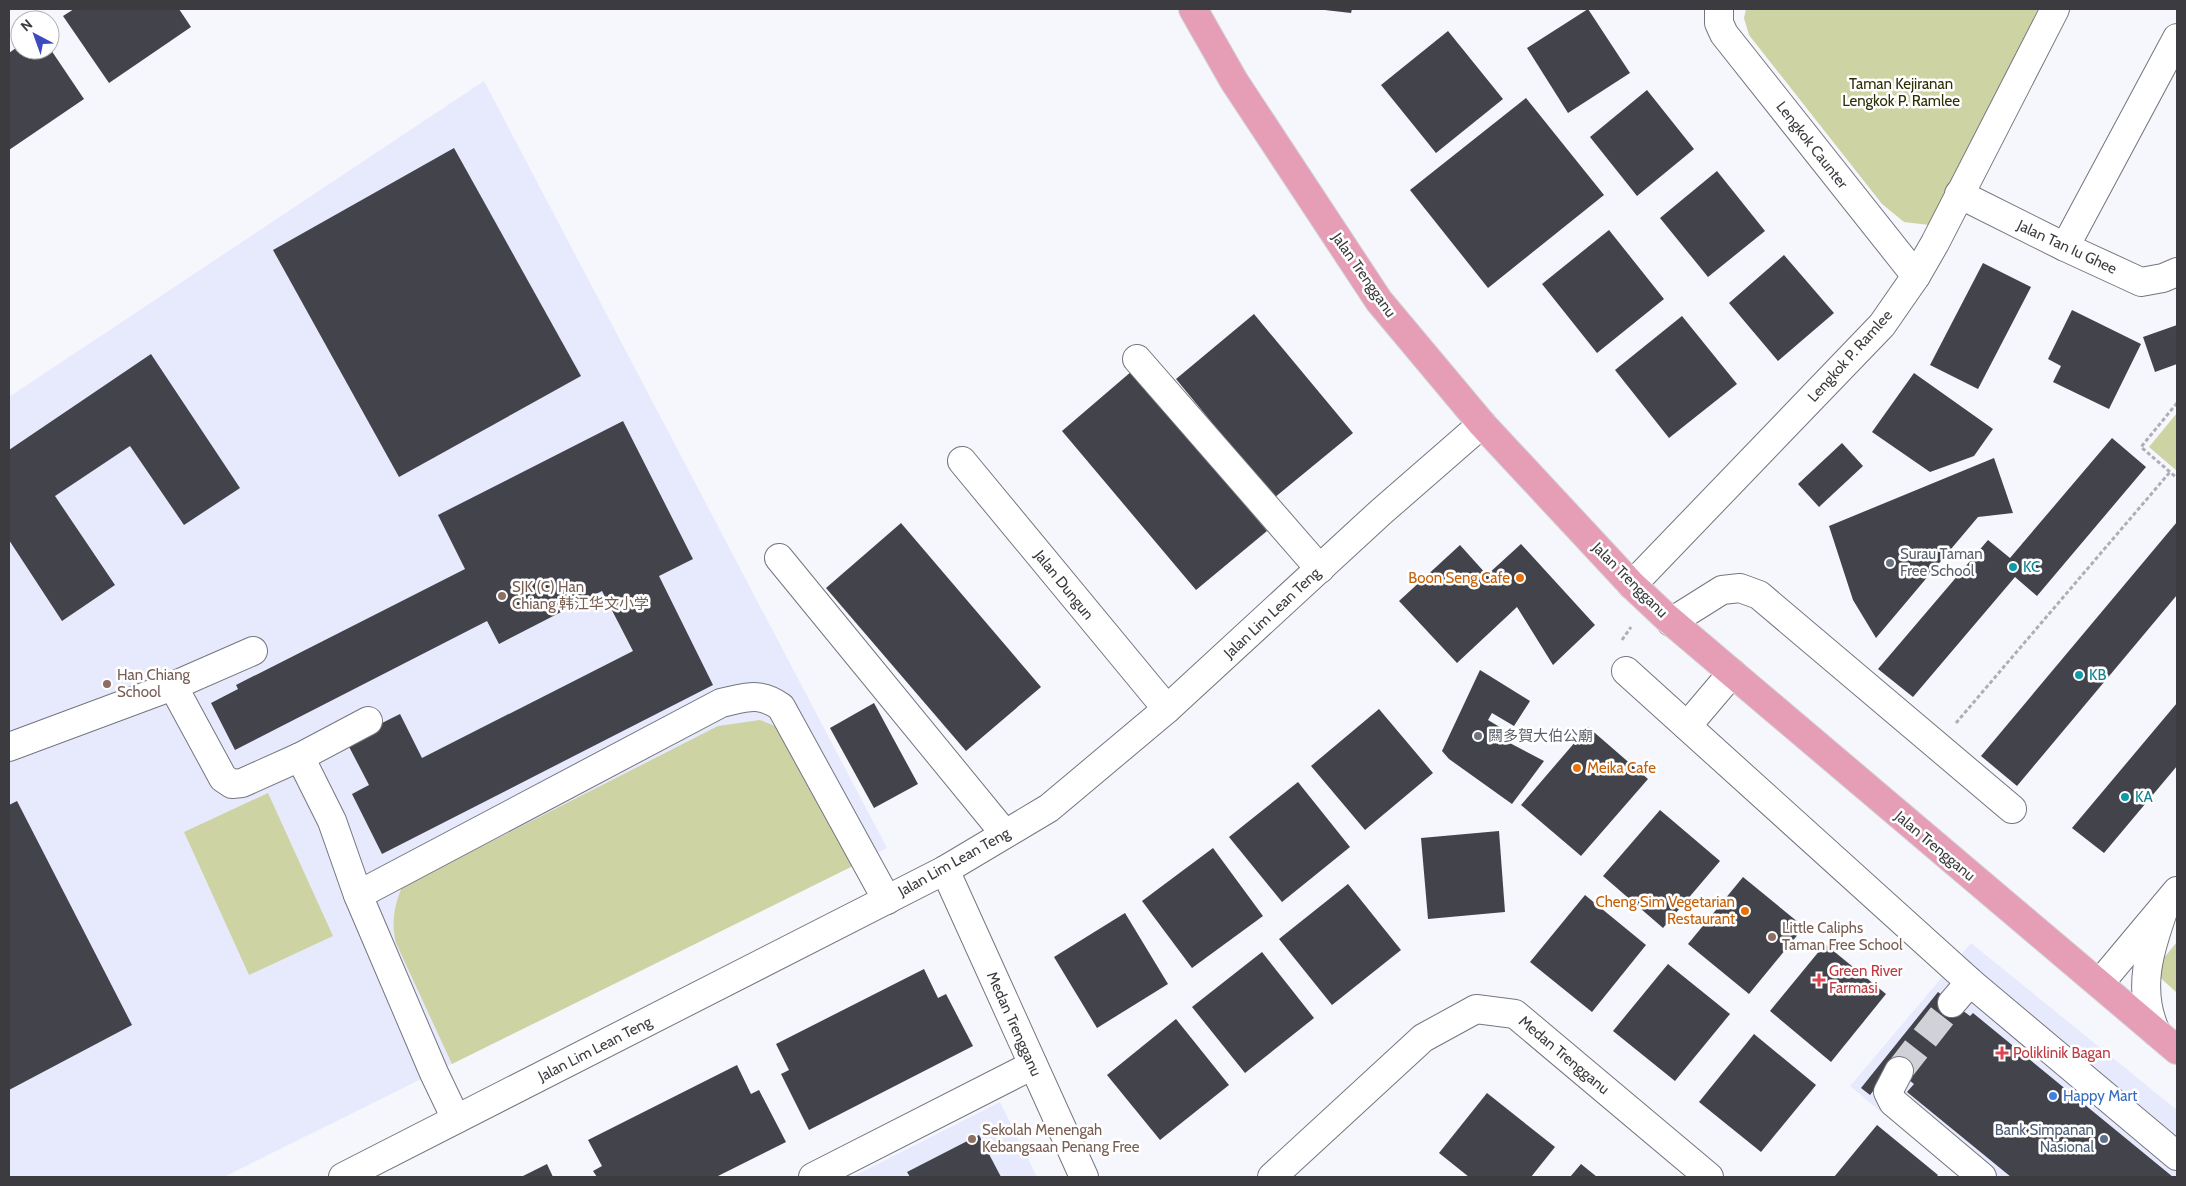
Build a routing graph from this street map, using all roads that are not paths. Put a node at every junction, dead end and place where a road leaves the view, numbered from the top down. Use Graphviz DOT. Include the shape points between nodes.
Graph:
graph roads {
  1 [pos="1193,9"];
  2 [pos="1719,9"];
  3 [pos="2055,9"];
  4 [pos="2177,38"];
  5 [pos="1959,194"];
  6 [pos="2065,247"];
  7 [pos="2177,272"];
  8 [pos="1916,276"];
  9 [pos="1137,359"];
  10 [pos="1482,424"];
  11 [pos="962,461"];
  12 [pos="779,558"];
  13 [pos="1320,569"];
  14 [pos="1641,593"];
  15 [pos="1671,622"];
  16 [pos="253,651"];
  17 [pos="1626,671"];
  18 [pos="1732,673"];
  19 [pos="172,686"];
  20 [pos="1167,709"];
  21 [pos="368,721"];
  22 [pos="1687,726"];
  23 [pos="9,748"];
  24 [pos="300,757"];
  25 [pos="2012,809"];
  26 [pos="1005,834"];
  27 [pos="945,870"];
  28 [pos="358,895"];
  29 [pos="2171,898"];
  30 [pos="887,900"];
  31 [pos="1970,982"];
  32 [pos="2100,984"];
  33 [pos="1952,1003"];
  34 [pos="2156,1032"];
  35 [pos="2177,1050"];
  36 [pos="1033,1064"];
  37 [pos="1898,1071"];
  38 [pos="456,1119"];
  39 [pos="2177,1156"];
  40 [pos="343,1177"];
  41 [pos="813,1177"];
  42 [pos="1084,1177"];
  43 [pos="1272,1177"];
  44 [pos="1709,1177"];
  45 [pos="1982,1177"];
  1 -- 10 [label="main road, Jalan Trengganu" via="1234,81 1379,302"];
  2 -- 8 [label="street, Lengkok Caunter" via="1719,23 1724,34"];
  3 -- 5 [label="street, Lengkok P. Ramlee"];
  4 -- 6 [label="street"];
  5 -- 6 [label="street, Jalan Tan Iu Ghee"];
  5 -- 8 [label="street, Lengkok P. Ramlee"];
  6 -- 7 [label="street, Jalan Tan Iu Ghee" via="2141,282"];
  8 -- 14 [label="street, Lengkok P. Ramlee" via="1882,325"];
  9 -- 13 [label="street"];
  10 -- 13 [label="street, Jalan Lim Lean Teng"];
  10 -- 14 [label="main road, Jalan Trengganu"];
  11 -- 20 [label="street, Jalan Dungun"];
  12 -- 26 [label="street"];
  13 -- 20 [label="street, Jalan Lim Lean Teng"];
  14 -- 15 [label="main road, Jalan Trengganu"];
  15 -- 18 [label="main road, Jalan Trengganu"];
  15 -- 25 [label="street" via="1722,590 1740,588 1759,595"];
  16 -- 19 [label="street"];
  17 -- 22 [label="street"];
  18 -- 22 [label="street"];
  18 -- 32 [label="main road, Jalan Trengganu"];
  19 -- 23 [label="street"];
  19 -- 24 [label="street" via="223,778 232,784 242,783"];
  20 -- 26 [label="street, Jalan Lim Lean Teng" via="1048,808"];
  21 -- 24 [label="street"];
  22 -- 31 [label="street"];
  24 -- 28 [label="street" via="332,821"];
  26 -- 27 [label="street, Jalan Lim Lean Teng"];
  27 -- 30 [label="street, Jalan Lim Lean Teng"];
  27 -- 36 [label="street, Medan Trengganu"];
  28 -- 30 [label="street" via="721,703 755,696 770,699 781,707"];
  28 -- 38 [label="street"];
  29 -- 32 [label="street"];
  29 -- 34 [label="street" via="2146,967 2145,988"];
  30 -- 38 [label="street, Jalan Lim Lean Teng"];
  31 -- 33 [label="street"];
  31 -- 39 [label="street"];
  32 -- 34 [label="main road, Jalan Trengganu"];
  34 -- 35 [label="main road, Jalan Trengganu"];
  36 -- 41 [label="street"];
  36 -- 42 [label="street, Medan Trengganu"];
  37 -- 45 [label="street" via="1888,1092 1893,1102"];
  38 -- 40 [label="street, Jalan Lim Lean Teng"];
  43 -- 44 [label="street, Medan Trengganu" via="1423,1038 1476,1009 1515,1014"];
}
